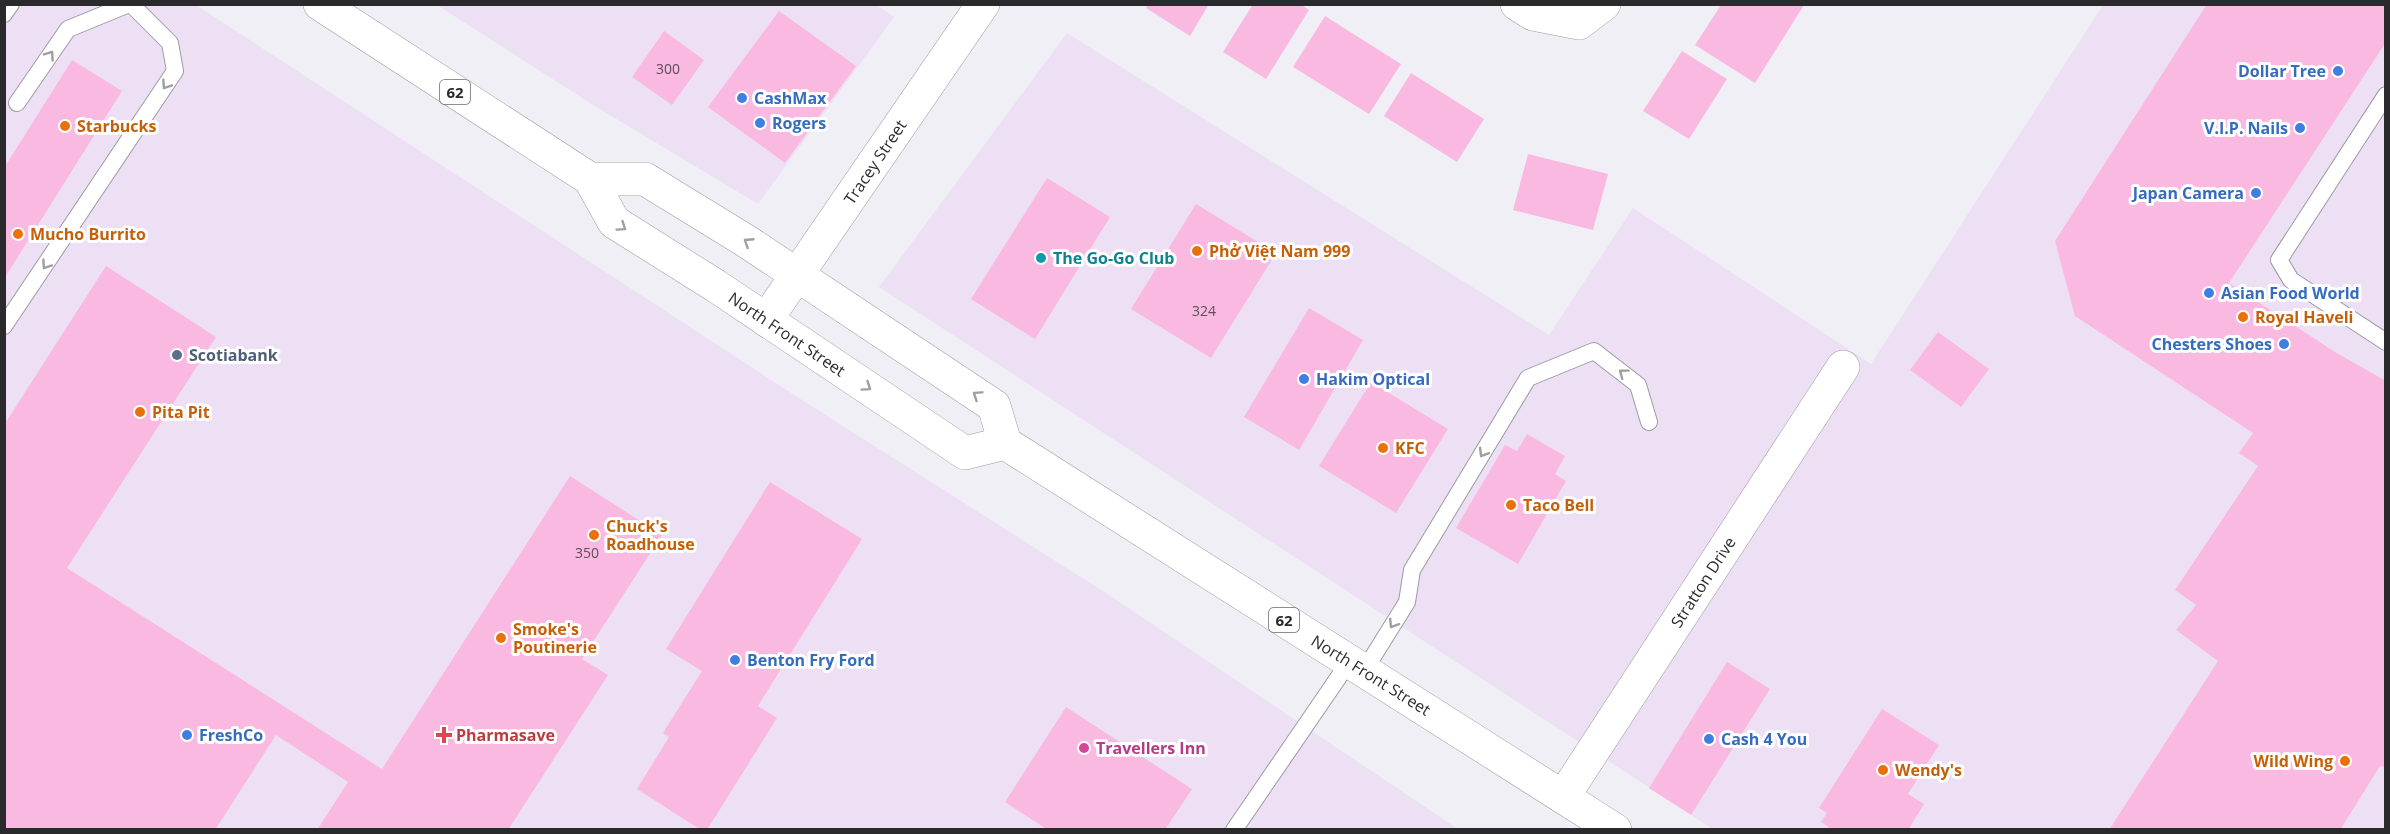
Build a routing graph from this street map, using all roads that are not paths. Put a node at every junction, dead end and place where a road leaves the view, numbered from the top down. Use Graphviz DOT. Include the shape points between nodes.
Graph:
graph roads {
  1 [pos="11,4"];
  2 [pos="130,4"];
  3 [pos="320,4"];
  4 [pos="983,4"];
  5 [pos="1517,4"];
  6 [pos="1604,4"];
  7 [pos="4,14"];
  8 [pos="2385,94"];
  9 [pos="17,103"];
  10 [pos="590,179"];
  11 [pos="797,275"];
  12 [pos="766,320"];
  13 [pos="4,326"];
  14 [pos="2385,342"];
  15 [pos="1843,367"];
  16 [pos="1649,423"];
  17 [pos="1005,443"];
  18 [pos="1357,666"];
  19 [pos="1563,797"];
  20 [pos="1234,830"];
  21 [pos="1615,830"];
  1 -- 7 [label="lane"];
  9 -- 2 [label="lane, one-way" via="68,29"];
  2 -- 13 [label="lane, one-way" via="170,43 176,71"];
  3 -- 10 [label="main road, North Front Street / 62"];
  4 -- 11 [label="main road, Tracey Street"];
  5 -- 6 [label="main road" via="1533,14 1579,23"];
  8 -- 14 [label="lane" via="2279,260 2291,280"];
  11 -- 10 [label="main road, one-way" via="645,179"];
  10 -- 12 [label="main road, North Front Street / 62, one-way" via="614,222"];
  11 -- 12 [label="main road, Tracey Street"];
  17 -- 11 [label="main road, one-way" via="994,406"];
  12 -- 17 [label="main road, North Front Street / 62, one-way" via="965,453"];
  15 -- 19 [label="main road, Stratton Drive"];
  16 -- 18 [label="lane, one-way" via="1638,385 1594,351 1528,378 1412,570 1407,602"];
  17 -- 18 [label="main road, North Front Street / 62"];
  18 -- 19 [label="main road, North Front Street / 62"];
  18 -- 20 [label="lane"];
  19 -- 21 [label="main road, North Front Street / 62"];
}
